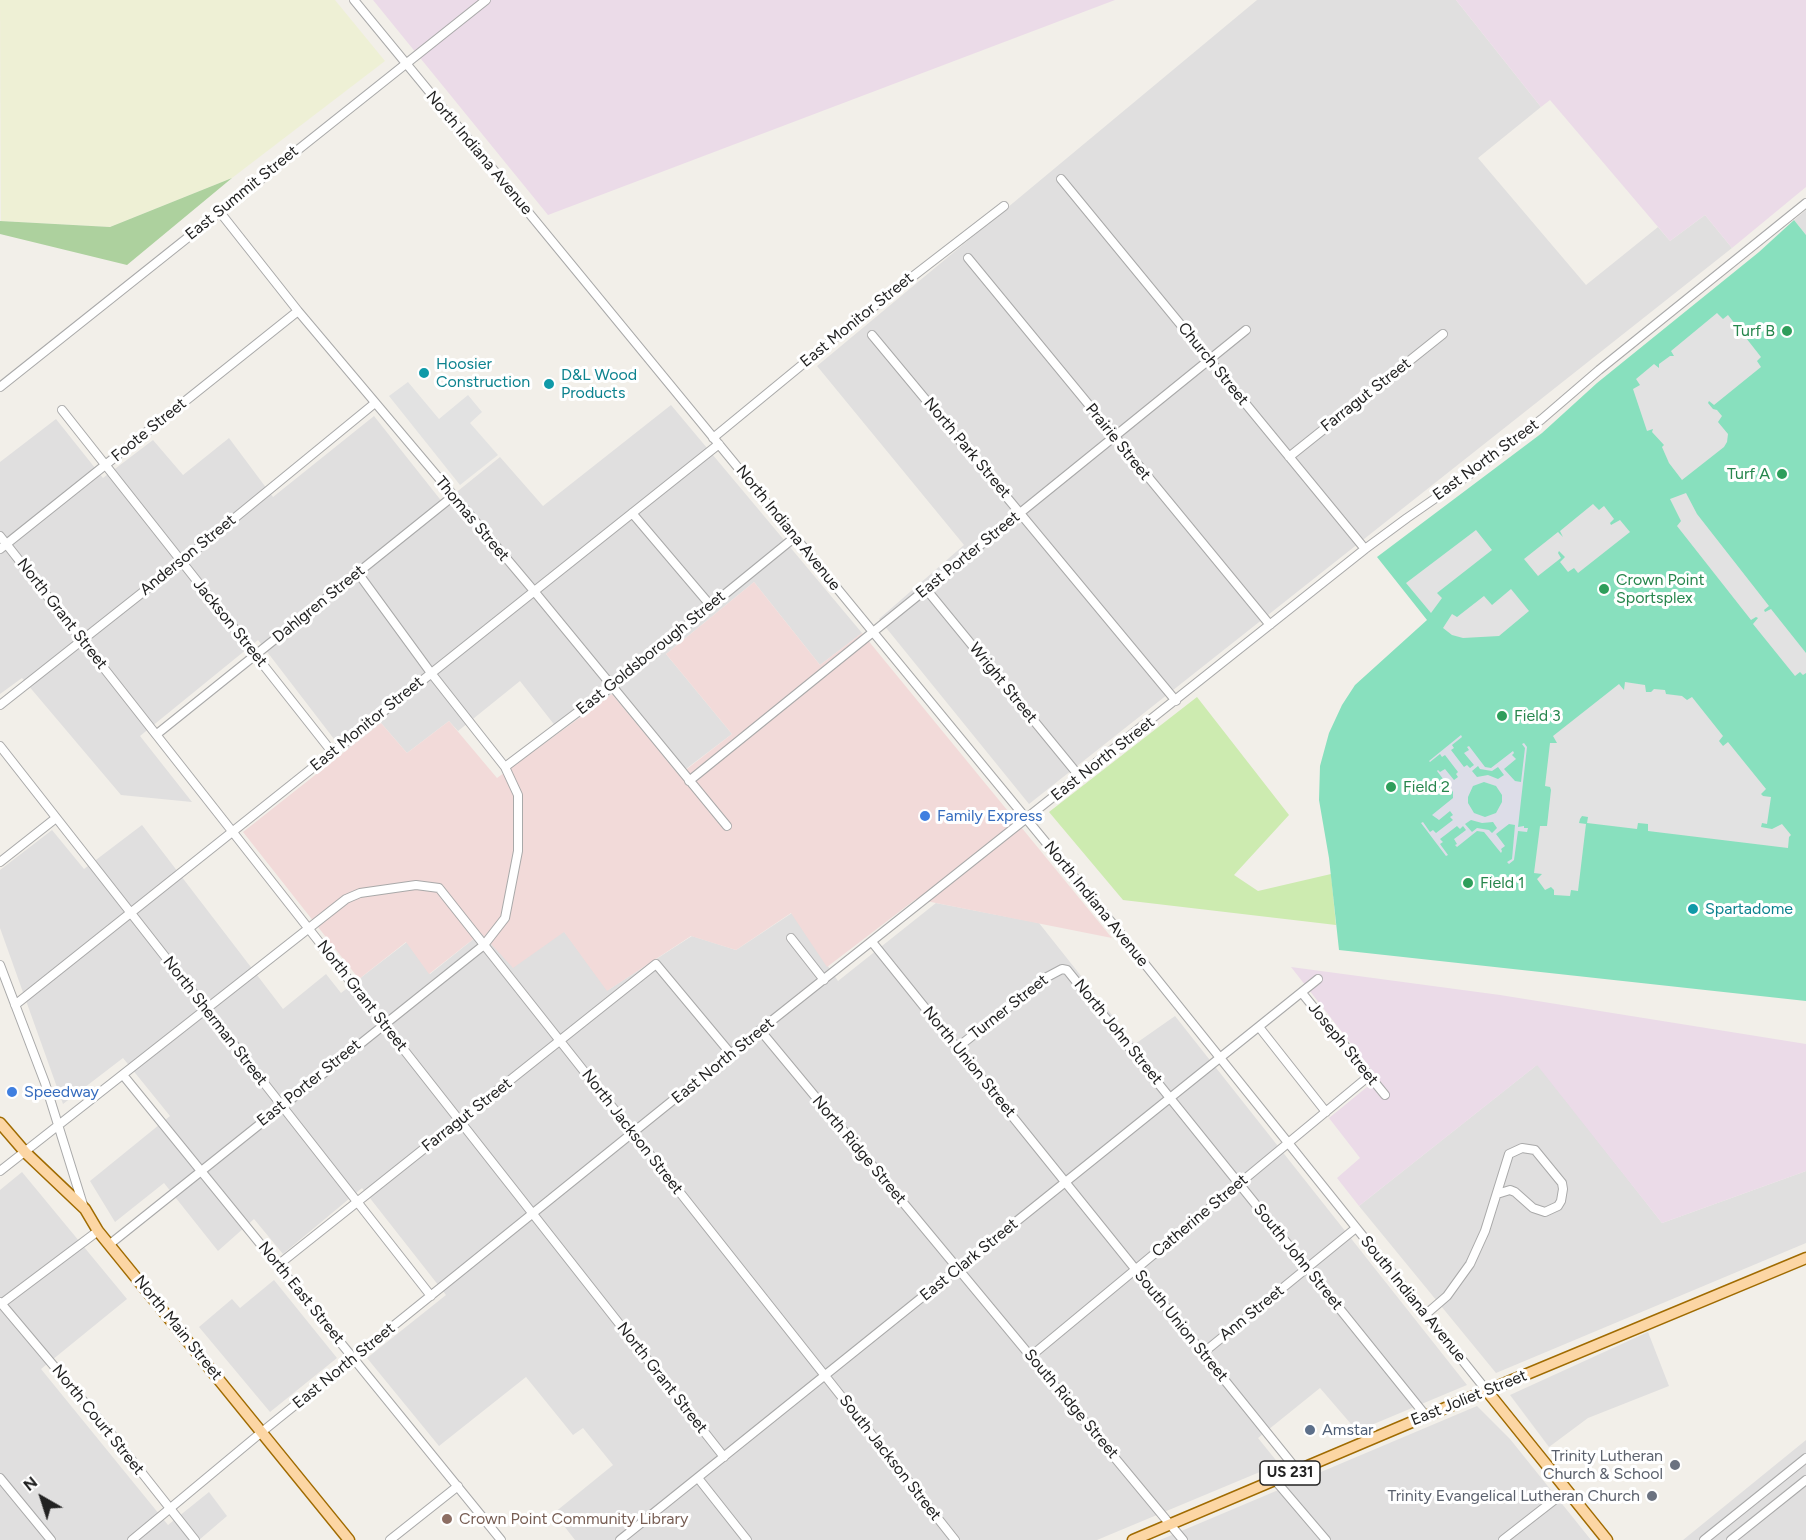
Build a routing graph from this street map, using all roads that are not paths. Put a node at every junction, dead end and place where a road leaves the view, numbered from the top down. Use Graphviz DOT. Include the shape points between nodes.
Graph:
graph roads {
  1 [pos="354,0"];
  2 [pos="486,0"];
  3 [pos="405,63"];
  4 [pos="1061,178"];
  5 [pos="1806,203"];
  6 [pos="1004,206"];
  7 [pos="219,211"];
  8 [pos="968,258"];
  9 [pos="298,311"];
  10 [pos="1246,330"];
  11 [pos="1443,334"];
  12 [pos="872,335"];
  13 [pos="1210,361"];
  14 [pos="0,387"];
  15 [pos="375,403"];
  16 [pos="62,410"];
  17 [pos="1114,436"];
  18 [pos="716,441"];
  19 [pos="1289,457"];
  20 [pos="106,464"];
  21 [pos="452,497"];
  22 [pos="632,513"];
  23 [pos="1021,513"];
  24 [pos="0,536"];
  25 [pos="795,537"];
  26 [pos="3,546"];
  27 [pos="1365,549"];
  28 [pos="180,562"];
  29 [pos="358,573"];
  30 [pos="926,589"];
  31 [pos="534,591"];
  32 [pos="711,606"];
  33 [pos="1270,625"];
  34 [pos="873,633"];
  35 [pos="82,640"];
  36 [pos="256,655"];
  37 [pos="431,673"];
  38 [pos="611,687"];
  39 [pos="1176,701"];
  40 [pos="0,705"];
  41 [pos="157,734"];
  42 [pos="0,746"];
  43 [pos="332,752"];
  44 [pos="505,767"];
  45 [pos="1080,777"];
  46 [pos="689,781"];
  47 [pos="56,818"];
  48 [pos="1027,820"];
  49 [pos="727,826"];
  50 [pos="232,831"];
  51 [pos="0,862"];
  52 [pos="130,913"];
  53 [pos="309,928"];
  54 [pos="791,938"];
  55 [pos="872,942"];
  56 [pos="484,945"];
  57 [pos="0,965"];
  58 [pos="1062,969"];
  59 [pos="824,980"];
  60 [pos="1318,980"];
  61 [pos="1302,993"];
  62 [pos="15,1005"];
  63 [pos="206,1009"];
  64 [pos="384,1024"];
  65 [pos="1259,1027"];
  66 [pos="760,1030"];
  67 [pos="560,1041"];
  68 [pos="958,1047"];
  69 [pos="731,1054"];
  70 [pos="1220,1058"];
  71 [pos="123,1075"];
  72 [pos="1369,1076"];
  73 [pos="1385,1095"];
  74 [pos="1171,1098"];
  75 [pos="281,1106"];
  76 [pos="1326,1112"];
  77 [pos="460,1120"];
  78 [pos="0,1123"];
  79 [pos="58,1126"];
  80 [pos="633,1134"];
  81 [pos="1288,1143"];
  82 [pos="25,1152"];
  83 [pos="201,1170"];
  84 [pos="0,1171"];
  85 [pos="1065,1183"];
  86 [pos="1240,1183"];
  87 [pos="1497,1194"];
  88 [pos="357,1202"];
  89 [pos="85,1209"];
  90 [pos="532,1213"];
  91 [pos="1356,1228"];
  92 [pos="98,1231"];
  93 [pos="110,1244"];
  94 [pos="1806,1258"];
  95 [pos="278,1265"];
  96 [pos="1308,1268"];
  97 [pos="958,1269"];
  98 [pos="1135,1269"];
  99 [pos="430,1296"];
  100 [pos="1,1303"];
  101 [pos="1425,1315"];
  102 [pos="1203,1353"];
  103 [pos="1031,1356"];
  104 [pos="354,1358"];
  105 [pos="825,1376"];
  106 [pos="1487,1391"];
  107 [pos="1426,1416"];
  108 [pos="263,1431"];
  109 [pos="724,1457"];
  110 [pos="1806,1458"];
  111 [pos="1297,1470"];
  112 [pos="0,1478"];
  113 [pos="698,1478"];
  114 [pos="1274,1479"];
  115 [pos="1806,1480"];
  116 [pos="458,1486"];
  117 [pos="1567,1490"];
  118 [pos="170,1509"];
  119 [pos="1170,1523"];
  120 [pos="51,1540"];
  121 [pos="132,1540"];
  122 [pos="195,1540"];
  123 [pos="349,1540"];
  124 [pos="390,1540"];
  125 [pos="501,1540"];
  126 [pos="620,1540"];
  127 [pos="747,1540"];
  128 [pos="955,1540"];
  129 [pos="1133,1540"];
  130 [pos="1183,1540"];
  131 [pos="1326,1540"];
  132 [pos="1503,1540"];
  133 [pos="1607,1540"];
  134 [pos="1704,1540"];
  135 [pos="1731,1540"];
  1 -- 3 [label="street, North Indiana Avenue"];
  2 -- 3 [label="street, East Summit Street"];
  3 -- 7 [label="street, East Summit Street"];
  3 -- 18 [label="street, North Indiana Avenue"];
  4 -- 13 [label="street, Church Street"];
  5 -- 27 [label="street, East North Street" via="1527,431"];
  6 -- 18 [label="street, East Monitor Street" via="859,318"];
  7 -- 9 [label="street, Thomas Street"];
  7 -- 14 [label="street, East Summit Street"];
  8 -- 17 [label="street, Prairie Street"];
  9 -- 15 [label="street, Thomas Street"];
  9 -- 20 [label="street, Foote Street"];
  10 -- 13 [label="street, East Porter Street"];
  11 -- 19 [label="street, Farragut Street"];
  12 -- 23 [label="street, North Park Street"];
  13 -- 17 [label="street, East Porter Street"];
  13 -- 19 [label="street, Church Street"];
  15 -- 21 [label="street, Thomas Street"];
  15 -- 28 [label="street, Anderson Street"];
  16 -- 20 [label="street, Jackson Street"];
  17 -- 23 [label="street, East Porter Street"];
  17 -- 33 [label="street, Prairie Street"];
  18 -- 22 [label="street, East Monitor Street"];
  18 -- 25 [label="street, North Indiana Avenue"];
  19 -- 27 [label="street, Church Street"];
  20 -- 26 [label="street, Foote Street"];
  20 -- 28 [label="street, Jackson Street"];
  21 -- 29 [label="street, Dahlgren Street"];
  21 -- 31 [label="street, Thomas Street"];
  22 -- 31 [label="street, East Monitor Street"];
  22 -- 32 [label="street"];
  23 -- 30 [label="street, East Porter Street"];
  23 -- 39 [label="street, North Park Street"];
  24 -- 26 [label="street, North Grant Street"];
  25 -- 32 [label="street, East Goldsborough Street"];
  25 -- 34 [label="street, North Indiana Avenue"];
  26 -- 35 [label="street, North Grant Street"];
  27 -- 33 [label="street, East North Street"];
  28 -- 35 [label="street, Anderson Street"];
  28 -- 36 [label="street, Jackson Street"];
  29 -- 36 [label="street, Dahlgren Street"];
  29 -- 37 [label="street"];
  30 -- 34 [label="street, East Porter Street"];
  30 -- 45 [label="street, Wright Street"];
  31 -- 37 [label="street, East Monitor Street"];
  31 -- 38 [label="street, Thomas Street"];
  32 -- 38 [label="street, East Goldsborough Street"];
  33 -- 39 [label="street, East North Street"];
  34 -- 46 [label="street, East Porter Street"];
  34 -- 48 [label="street, North Indiana Avenue"];
  35 -- 40 [label="street, Anderson Street"];
  35 -- 41 [label="street, North Grant Street"];
  36 -- 41 [label="street, Dahlgren Street"];
  36 -- 43 [label="street, Jackson Street"];
  37 -- 43 [label="street, East Monitor Street"];
  37 -- 44 [label="street"];
  38 -- 44 [label="street, East Goldsborough Street"];
  38 -- 46 [label="street, Thomas Street"];
  39 -- 45 [label="street, East North Street"];
  41 -- 50 [label="street, North Grant Street"];
  42 -- 47 [label="street, North Sherman Street"];
  43 -- 50 [label="street, East Monitor Street"];
  44 -- 56 [label="street, East Porter Street" via="518,795 518,850 505,918"];
  45 -- 48 [label="street, East North Street"];
  46 -- 49 [label="street, Thomas Street"];
  47 -- 51 [label="street"];
  47 -- 52 [label="street, North Sherman Street"];
  48 -- 55 [label="street, East North Street"];
  48 -- 70 [label="street, North Indiana Avenue"];
  50 -- 52 [label="street, East Monitor Street"];
  50 -- 53 [label="street, North Grant Street"];
  52 -- 62 [label="street, East Monitor Street"];
  52 -- 63 [label="street, North Sherman Street"];
  53 -- 56 [label="street, North Jackson Street" via="360,893 416,885 439,888"];
  53 -- 63 [label="street"];
  53 -- 64 [label="street, North Grant Street"];
  54 -- 59 [label="street"];
  55 -- 59 [label="street, East North Street"];
  55 -- 68 [label="street, North Union Street"];
  56 -- 64 [label="street, East Porter Street"];
  56 -- 67 [label="street, North Jackson Street"];
  57 -- 62 [label="street"];
  58 -- 68 [label="street, Turner Street" via="1047,976"];
  58 -- 74 [label="street, North John Street" via="1074,977"];
  59 -- 66 [label="street, East North Street"];
  60 -- 61 [label="street, East Clark Street"];
  61 -- 65 [label="street, East Clark Street"];
  61 -- 72 [label="street, Joseph Street"];
  62 -- 79 [label="street"];
  63 -- 71 [label="street"];
  63 -- 75 [label="street, North Sherman Street"];
  64 -- 75 [label="street, East Porter Street"];
  64 -- 77 [label="street, North Grant Street"];
  65 -- 70 [label="street, East Clark Street"];
  65 -- 76 [label="street"];
  66 -- 69 [label="street, East North Street"];
  66 -- 97 [label="street, North Ridge Street"];
  67 -- 69 [label="street, Farragut Street" via="656,964"];
  67 -- 77 [label="street, Farragut Street"];
  67 -- 80 [label="street, North Jackson Street"];
  68 -- 85 [label="street, North Union Street"];
  69 -- 80 [label="street, East North Street"];
  70 -- 74 [label="street, East Clark Street"];
  70 -- 81 [label="street, South Indiana Avenue"];
  71 -- 79 [label="street"];
  71 -- 83 [label="street, North East Street"];
  72 -- 73 [label="street, Joseph Street"];
  72 -- 76 [label="street, Catherine Street"];
  74 -- 85 [label="street, East Clark Street"];
  74 -- 86 [label="street, South John Street"];
  75 -- 83 [label="street, East Porter Street"];
  75 -- 88 [label="street, North Sherman Street"];
  76 -- 81 [label="street, Catherine Street"];
  77 -- 88 [label="street, Farragut Street"];
  77 -- 90 [label="street, North Grant Street"];
  78 -- 82 [label="main road, North Main Street"];
  79 -- 82 [label="street"];
  79 -- 89 [label="street"];
  80 -- 90 [label="street, East North Street"];
  80 -- 105 [label="street, North Jackson Street"];
  81 -- 86 [label="street, Catherine Street"];
  81 -- 91 [label="street, South Indiana Avenue"];
  82 -- 84 [label="street"];
  82 -- 89 [label="main road, North Main Street"];
  83 -- 93 [label="street, East Porter Street"];
  83 -- 95 [label="street, North East Street"];
  85 -- 97 [label="street, East Clark Street"];
  85 -- 98 [label="street, South Union Street"];
  86 -- 96 [label="street, South John Street"];
  86 -- 98 [label="street, Catherine Street"];
  87 -- 87 [label="street" via="1509,1154 1522,1148 1541,1155 1563,1189 1558,1206 1545,1212 1510,1190"];
  87 -- 101 [label="street" via="1470,1264 1447,1296"];
  88 -- 95 [label="street, Farragut Street"];
  88 -- 99 [label="street, North Sherman Street"];
  89 -- 92 [label="main road, North Main Street"];
  90 -- 99 [label="street, East North Street"];
  90 -- 109 [label="street, North Grant Street"];
  91 -- 96 [label="street, Ann Street"];
  91 -- 101 [label="street, South Indiana Avenue"];
  92 -- 93 [label="main road, North Main Street"];
  92 -- 100 [label="street"];
  93 -- 108 [label="main road, North Main Street"];
  94 -- 106 [label="main road, East Joliet Street / US 231"];
  95 -- 104 [label="street, North East Street"];
  96 -- 102 [label="street, Ann Street"];
  96 -- 107 [label="street, South John Street"];
  97 -- 103 [label="street, South Ridge Street"];
  97 -- 105 [label="street, East Clark Street"];
  98 -- 102 [label="street, South Union Street"];
  98 -- 103 [label="street, Catherine Street"];
  99 -- 104 [label="street, East North Street"];
  100 -- 118 [label="street, North Court Street"];
  101 -- 106 [label="street, South Indiana Avenue"];
  102 -- 111 [label="street, South Union Street"];
  103 -- 119 [label="street, South Ridge Street"];
  104 -- 108 [label="street, East North Street"];
  104 -- 116 [label="street, North East Street"];
  105 -- 109 [label="street, East Clark Street"];
  105 -- 128 [label="street, South Jackson Street"];
  106 -- 107 [label="main road, East Joliet Street / US 231"];
  106 -- 117 [label="main road, South Indiana Avenue"];
  107 -- 111 [label="main road, East Joliet Street / US 231"];
  108 -- 118 [label="street, East North Street"];
  108 -- 123 [label="main road, North Main Street"];
  109 -- 113 [label="street, East Clark Street"];
  110 -- 134 [label="street"];
  111 -- 114 [label="main road, East Joliet Street / US 231"];
  112 -- 120 [label="street"];
  113 -- 126 [label="street, East Clark Street"];
  113 -- 127 [label="street"];
  114 -- 119 [label="main road, East Joliet Street / US 231"];
  114 -- 131 [label="street"];
  115 -- 135 [label="street"];
  116 -- 124 [label="street"];
  116 -- 125 [label="street, North East Street"];
  117 -- 132 [label="street"];
  117 -- 133 [label="main road, South Indiana Avenue"];
  118 -- 121 [label="street, East North Street"];
  118 -- 122 [label="street, North Court Street"];
  119 -- 129 [label="main road, East Joliet Street / US 231"];
  119 -- 130 [label="street, South Ridge Street"];
}
